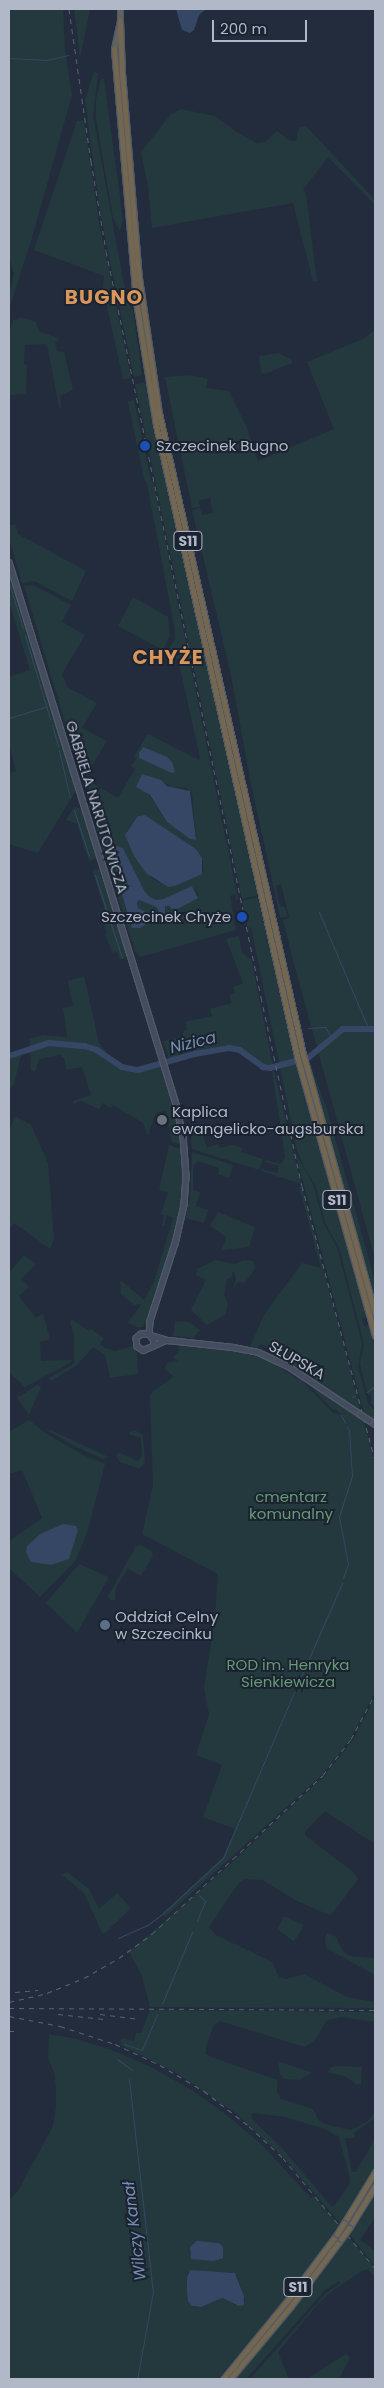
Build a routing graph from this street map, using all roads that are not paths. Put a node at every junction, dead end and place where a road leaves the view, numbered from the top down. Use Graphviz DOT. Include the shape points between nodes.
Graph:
graph roads {
  1 [pos="120,9"];
  2 [pos="120,21"];
  3 [pos="9,562"];
  4 [pos="300,1055"];
  5 [pos="302,1064"];
  6 [pos="375,1314"];
  7 [pos="150,1321"];
  8 [pos="143,1333"];
  9 [pos="150,1335"];
  10 [pos="375,1335"];
  11 [pos="167,1340"];
  12 [pos="152,1346"];
  13 [pos="375,1424"];
  14 [pos="375,2172"];
  15 [pos="375,2186"];
  16 [pos="223,2379"];
  17 [pos="230,2379"];
  1 -- 2 [label="highway"];
  2 -- 4 [label="highway, S11" via="139,278 154,385"];
  2 -- 4 [label="highway, S11" via="114,50 136,301 148,385"];
  3 -- 7 [label="main road, GABRIELA NARUTOWICZA" via="164,1063 183,1136 185,1190 177,1237"];
  4 -- 5 [label="highway, S11"];
  5 -- 6 [label="highway, S11"];
  5 -- 10 [label="highway, S11"];
  7 -- 8 [label="main road, GABRIELA NARUTOWICZA"];
  7 -- 9 [label="main road, GABRIELA NARUTOWICZA"];
  8 -- 9 [label="main road"];
  8 -- 12 [label="main road" via="136,1338 138,1348 145,1351"];
  9 -- 11 [label="main road, SŁUPSKA"];
  9 -- 12 [label="main road"];
  11 -- 12 [label="main road, SŁUPSKA"];
  11 -- 13 [label="main road, SŁUPSKA, bridge" via="258,1352 288,1366"];
  14 -- 16 [label="highway, S11, bridge" via="337,2234"];
  15 -- 17 [label="highway, S11, bridge" via="342,2239"];
}
